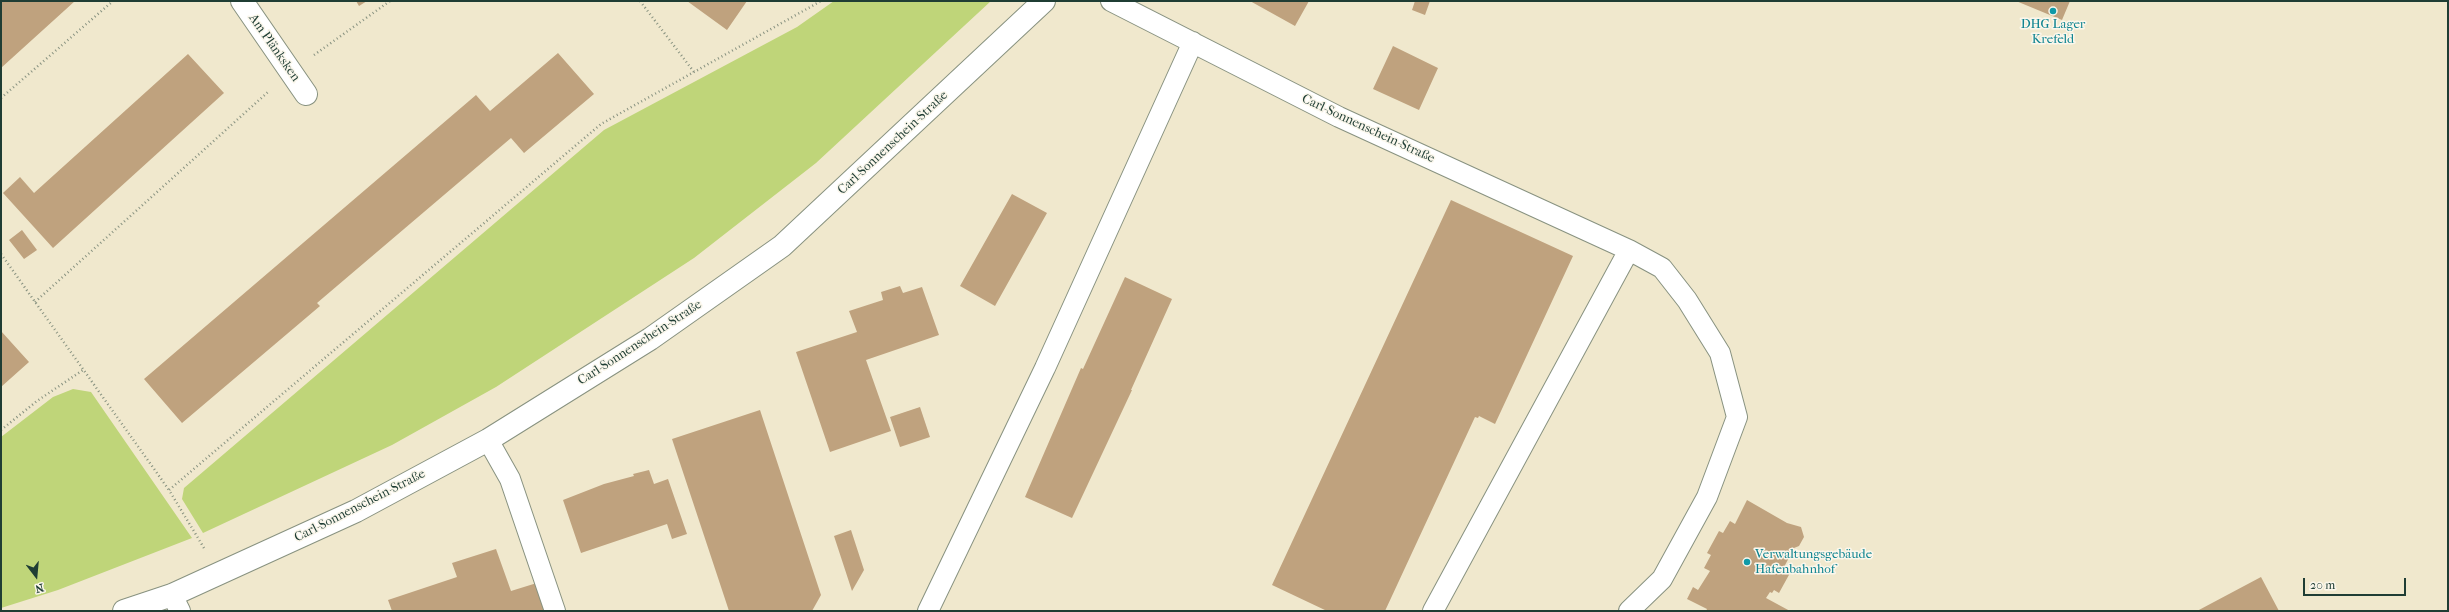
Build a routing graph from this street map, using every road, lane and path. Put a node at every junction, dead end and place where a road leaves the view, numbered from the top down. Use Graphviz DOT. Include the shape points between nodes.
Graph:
graph roads {
  1 [pos="113,1"];
  2 [pos="242,1"];
  3 [pos="390,1"];
  4 [pos="640,1"];
  5 [pos="821,1"];
  6 [pos="1044,1"];
  7 [pos="1111,1"];
  8 [pos="1193,42"];
  9 [pos="290,71"];
  10 [pos="694,72"];
  11 [pos="306,94"];
  12 [pos="1,98"];
  13 [pos="1629,250"];
  14 [pos="1,254"];
  15 [pos="35,302"];
  16 [pos="83,370"];
  17 [pos="1,430"];
  18 [pos="488,440"];
  19 [pos="169,490"];
  20 [pos="217,575"];
  21 [pos="176,603"];
  22 [pos="124,611"];
  23 [pos="555,611"];
  24 [pos="928,611"];
  25 [pos="1433,611"];
  26 [pos="1629,611"];
  1 -- 12 [label="path"];
  2 -- 9 [label="street, Am Plänksken"];
  3 -- 9 [label="path"];
  4 -- 10 [label="path"];
  5 -- 10 [label="path"];
  6 -- 18 [label="street, Carl-Sonnenschein-Straße" via="782,246 650,339"];
  7 -- 8 [label="lane, Carl-Sonnenschein-Straße"];
  8 -- 13 [label="lane, Carl-Sonnenschein-Straße" via="1339,117"];
  8 -- 24 [label="lane" via="1045,368"];
  9 -- 11 [label="street, Am Plänksken"];
  9 -- 15 [label="path"];
  10 -- 19 [label="path" via="601,124"];
  13 -- 25 [label="lane"];
  13 -- 26 [label="lane, Carl-Sonnenschein-Straße" via="1662,268 1687,300 1720,353 1737,417 1704,504 1662,579"];
  14 -- 15 [label="path"];
  15 -- 16 [label="path"];
  16 -- 17 [label="path"];
  16 -- 19 [label="path"];
  18 -- 20 [label="street, Carl-Sonnenschein-Straße" via="356,511"];
  18 -- 23 [label="lane" via="510,479"];
  19 -- 20 [label="path" via="197,533"];
  20 -- 21 [label="street, Carl-Sonnenschein-Straße"];
  21 -- 22 [label="street, Carl-Sonnenschein-Straße"];
}
